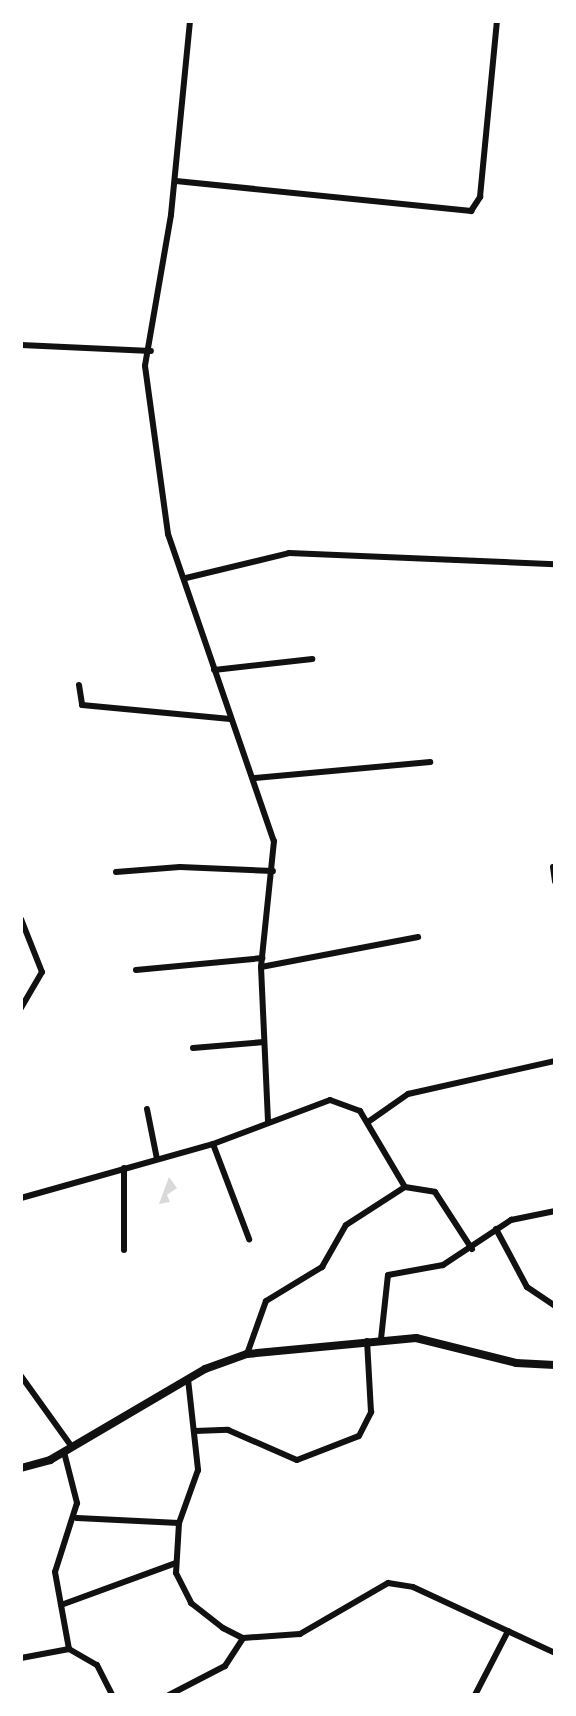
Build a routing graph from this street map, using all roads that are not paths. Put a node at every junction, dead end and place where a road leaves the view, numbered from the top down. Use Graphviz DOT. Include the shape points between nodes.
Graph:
graph roads {
  1 [pos="190,21"];
  2 [pos="497,21"];
  3 [pos="176,181"];
  4 [pos="21,345"];
  5 [pos="151,351"];
  6 [pos="555,564"];
  7 [pos="186,578"];
  8 [pos="312,659"];
  9 [pos="214,670"];
  10 [pos="79,685"];
  11 [pos="230,719"];
  12 [pos="430,762"];
  13 [pos="255,778"];
  14 [pos="553,867"];
  15 [pos="272,871"];
  16 [pos="116,872"];
  17 [pos="555,882"];
  18 [pos="21,919"];
  19 [pos="418,937"];
  20 [pos="262,958"];
  21 [pos="261,967"];
  22 [pos="136,970"];
  23 [pos="21,1009"];
  24 [pos="264,1042"];
  25 [pos="193,1048"];
  26 [pos="555,1061"];
  27 [pos="147,1109"];
  28 [pos="268,1122"];
  29 [pos="368,1122"];
  30 [pos="213,1144"];
  31 [pos="157,1159"];
  32 [pos="124,1168"];
  33 [pos="405,1187"];
  34 [pos="21,1198"];
  35 [pos="555,1211"];
  36 [pos="496,1229"];
  37 [pos="248,1239"];
  38 [pos="472,1249"];
  39 [pos="124,1250"];
  40 [pos="555,1306"];
  41 [pos="381,1339"];
  42 [pos="367,1340"];
  43 [pos="247,1354"];
  44 [pos="555,1366"];
  45 [pos="21,1376"];
  46 [pos="188,1379"];
  47 [pos="195,1431"];
  48 [pos="68,1450"];
  49 [pos="21,1468"];
  50 [pos="77,1518"];
  51 [pos="179,1523"];
  52 [pos="176,1563"];
  53 [pos="61,1605"];
  54 [pos="508,1631"];
  55 [pos="243,1638"];
  56 [pos="69,1649"];
  57 [pos="555,1653"];
  58 [pos="21,1658"];
  59 [pos="187,1685"];
  60 [pos="112,1695"];
  61 [pos="169,1695"];
  62 [pos="187,1695"];
  63 [pos="475,1695"];
  1 -- 3 [label="street"];
  2 -- 3 [label="street" via="480,197 471,211"];
  3 -- 5 [label="street"];
  4 -- 5 [label="street"];
  5 -- 7 [label="street" via="145,366 163,512"];
  6 -- 7 [label="street" via="289,554"];
  7 -- 9 [label="street"];
  8 -- 9 [label="street"];
  9 -- 11 [label="street"];
  10 -- 11 [label="street" via="82,705"];
  11 -- 13 [label="street"];
  12 -- 13 [label="street"];
  13 -- 15 [label="street" via="274,841"];
  14 -- 17 [label="street"];
  15 -- 16 [label="street" via="180,867"];
  15 -- 20 [label="street"];
  18 -- 23 [label="street" via="42,972"];
  19 -- 21 [label="street"];
  20 -- 21 [label="street"];
  20 -- 22 [label="street"];
  21 -- 24 [label="street"];
  24 -- 25 [label="street"];
  24 -- 28 [label="street"];
  26 -- 29 [label="street" via="408,1094"];
  27 -- 31 [label="street"];
  28 -- 29 [label="street" via="330,1100 352,1105"];
  28 -- 30 [label="street"];
  29 -- 33 [label="street"];
  30 -- 31 [label="street"];
  30 -- 37 [label="street"];
  31 -- 32 [label="street"];
  32 -- 34 [label="street"];
  32 -- 39 [label="street"];
  33 -- 38 [label="street" via="435,1192"];
  33 -- 43 [label="street" via="346,1225 322,1267 266,1301"];
  35 -- 36 [label="street" via="518,1217"];
  36 -- 38 [label="street"];
  36 -- 40 [label="street" via="527,1287"];
  38 -- 41 [label="street" via="443,1265 388,1275"];
  41 -- 42 [label="street"];
  41 -- 44 [label="street" via="423,1339 516,1363"];
  42 -- 43 [label="street"];
  42 -- 47 [label="street" via="371,1412 359,1436 297,1460 228,1430"];
  43 -- 46 [label="street"];
  45 -- 48 [label="street"];
  46 -- 47 [label="street"];
  46 -- 48 [label="street"];
  47 -- 51 [label="street" via="198,1470"];
  48 -- 49 [label="street"];
  48 -- 50 [label="street"];
  50 -- 51 [label="street"];
  50 -- 53 [label="street" via="55,1572"];
  51 -- 52 [label="street"];
  52 -- 53 [label="street"];
  52 -- 55 [label="street" via="191,1603"];
  53 -- 56 [label="street"];
  54 -- 55 [label="street" via="414,1587 388,1583 300,1634"];
  54 -- 57 [label="street"];
  54 -- 63 [label="street"];
  55 -- 59 [label="street" via="230,1662"];
  56 -- 58 [label="street"];
  56 -- 60 [label="street" via="97,1665"];
  59 -- 61 [label="street"];
  59 -- 62 [label="street"];
}
